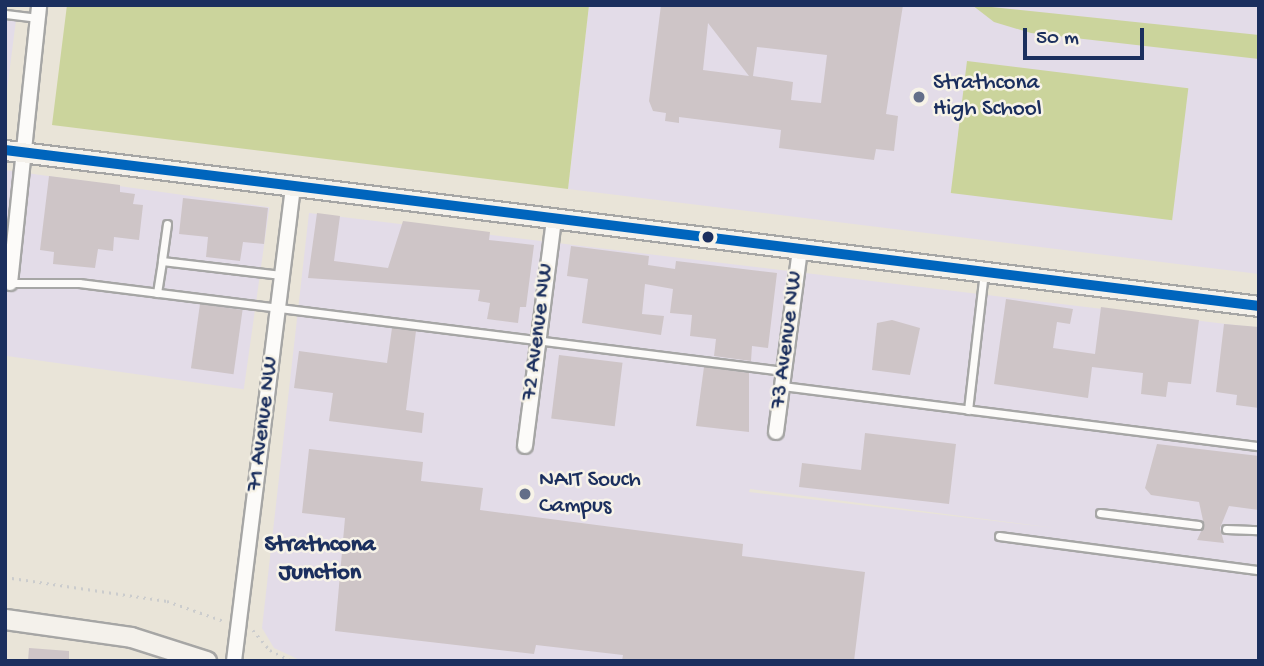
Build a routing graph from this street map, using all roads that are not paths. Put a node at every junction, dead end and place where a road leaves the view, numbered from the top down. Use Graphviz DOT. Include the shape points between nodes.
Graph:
graph roads {
  1 [pos="38,11"];
  2 [pos="5,14"];
  3 [pos="13,151"];
  4 [pos="293,186"];
  5 [pos="554,219"];
  6 [pos="167,224"];
  7 [pos="800,249"];
  8 [pos="162,261"];
  9 [pos="984,272"];
  10 [pos="281,275"];
  11 [pos="8,283"];
  12 [pos="157,293"];
  13 [pos="1259,306"];
  14 [pos="278,308"];
  15 [pos="539,341"];
  16 [pos="784,371"];
  17 [pos="782,386"];
  18 [pos="968,410"];
  19 [pos="776,432"];
  20 [pos="525,446"];
  21 [pos="1259,446"];
  22 [pos="1100,513"];
  23 [pos="1198,525"];
  24 [pos="1226,529"];
  25 [pos="1259,530"];
  26 [pos="999,536"];
  27 [pos="1259,570"];
  28 [pos="5,619"];
  29 [pos="206,661"];
  30 [pos="234,661"];
  1 -- 2 [label="lane"];
  1 -- 3 [label="street"];
  3 -- 4 [label="main road"];
  3 -- 11 [label="street"];
  4 -- 5 [label="main road"];
  4 -- 10 [label="street, 71 Avenue NW"];
  5 -- 7 [label="main road"];
  5 -- 15 [label="street, 72 Avenue NW"];
  6 -- 8 [label="lane"];
  7 -- 9 [label="main road"];
  7 -- 16 [label="street, 73 Avenue NW"];
  8 -- 10 [label="lane"];
  8 -- 12 [label="lane"];
  9 -- 13 [label="main road"];
  9 -- 18 [label="lane"];
  10 -- 14 [label="street, 71 Avenue NW"];
  11 -- 12 [label="lane"];
  12 -- 14 [label="lane"];
  14 -- 15 [label="lane"];
  14 -- 30 [label="street, 71 Avenue NW"];
  15 -- 16 [label="lane"];
  15 -- 20 [label="street, 72 Avenue NW"];
  16 -- 17 [label="street, 73 Avenue NW"];
  17 -- 18 [label="lane"];
  17 -- 19 [label="street, 73 Avenue NW"];
  18 -- 21 [label="lane"];
  22 -- 23 [label="lane"];
  24 -- 25 [label="lane"];
  26 -- 27 [label="lane"];
  28 -- 29 [label="main road" via="131,637"];
}
